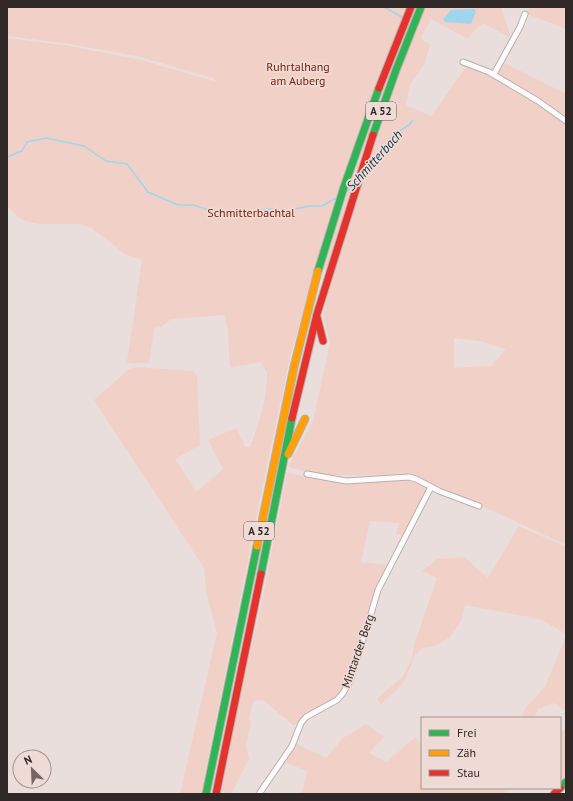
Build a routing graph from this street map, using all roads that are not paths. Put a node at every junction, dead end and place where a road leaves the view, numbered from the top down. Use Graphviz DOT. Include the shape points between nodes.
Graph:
graph roads {
  1 [pos="411,7"];
  2 [pos="422,7"];
  3 [pos="526,14"];
  4 [pos="463,62"];
  5 [pos="494,74"];
  6 [pos="566,121"];
  7 [pos="317,314"];
  8 [pos="323,341"];
  9 [pos="305,419"];
  10 [pos="282,466"];
  11 [pos="307,474"];
  12 [pos="431,487"];
  13 [pos="479,506"];
  14 [pos="206,794"];
  15 [pos="216,794"];
  16 [pos="259,794"];
  1 -- 14 [label="main road, A 52" via="359,144 312,296 279,433"];
  2 -- 7 [label="main road, A 52" via="375,129"];
  3 -- 5 [label="street"];
  4 -- 5 [label="street"];
  5 -- 6 [label="street"];
  7 -- 8 [label="main road"];
  7 -- 10 [label="main road, A 52"];
  9 -- 10 [label="main road"];
  10 -- 15 [label="main road, A 52"];
  11 -- 12 [label="street" via="346,481 409,477"];
  12 -- 13 [label="street"];
  12 -- 16 [label="street, Mintarder Berg" via="378,590 350,681 343,694 337,700 306,716 292,746"];
}
